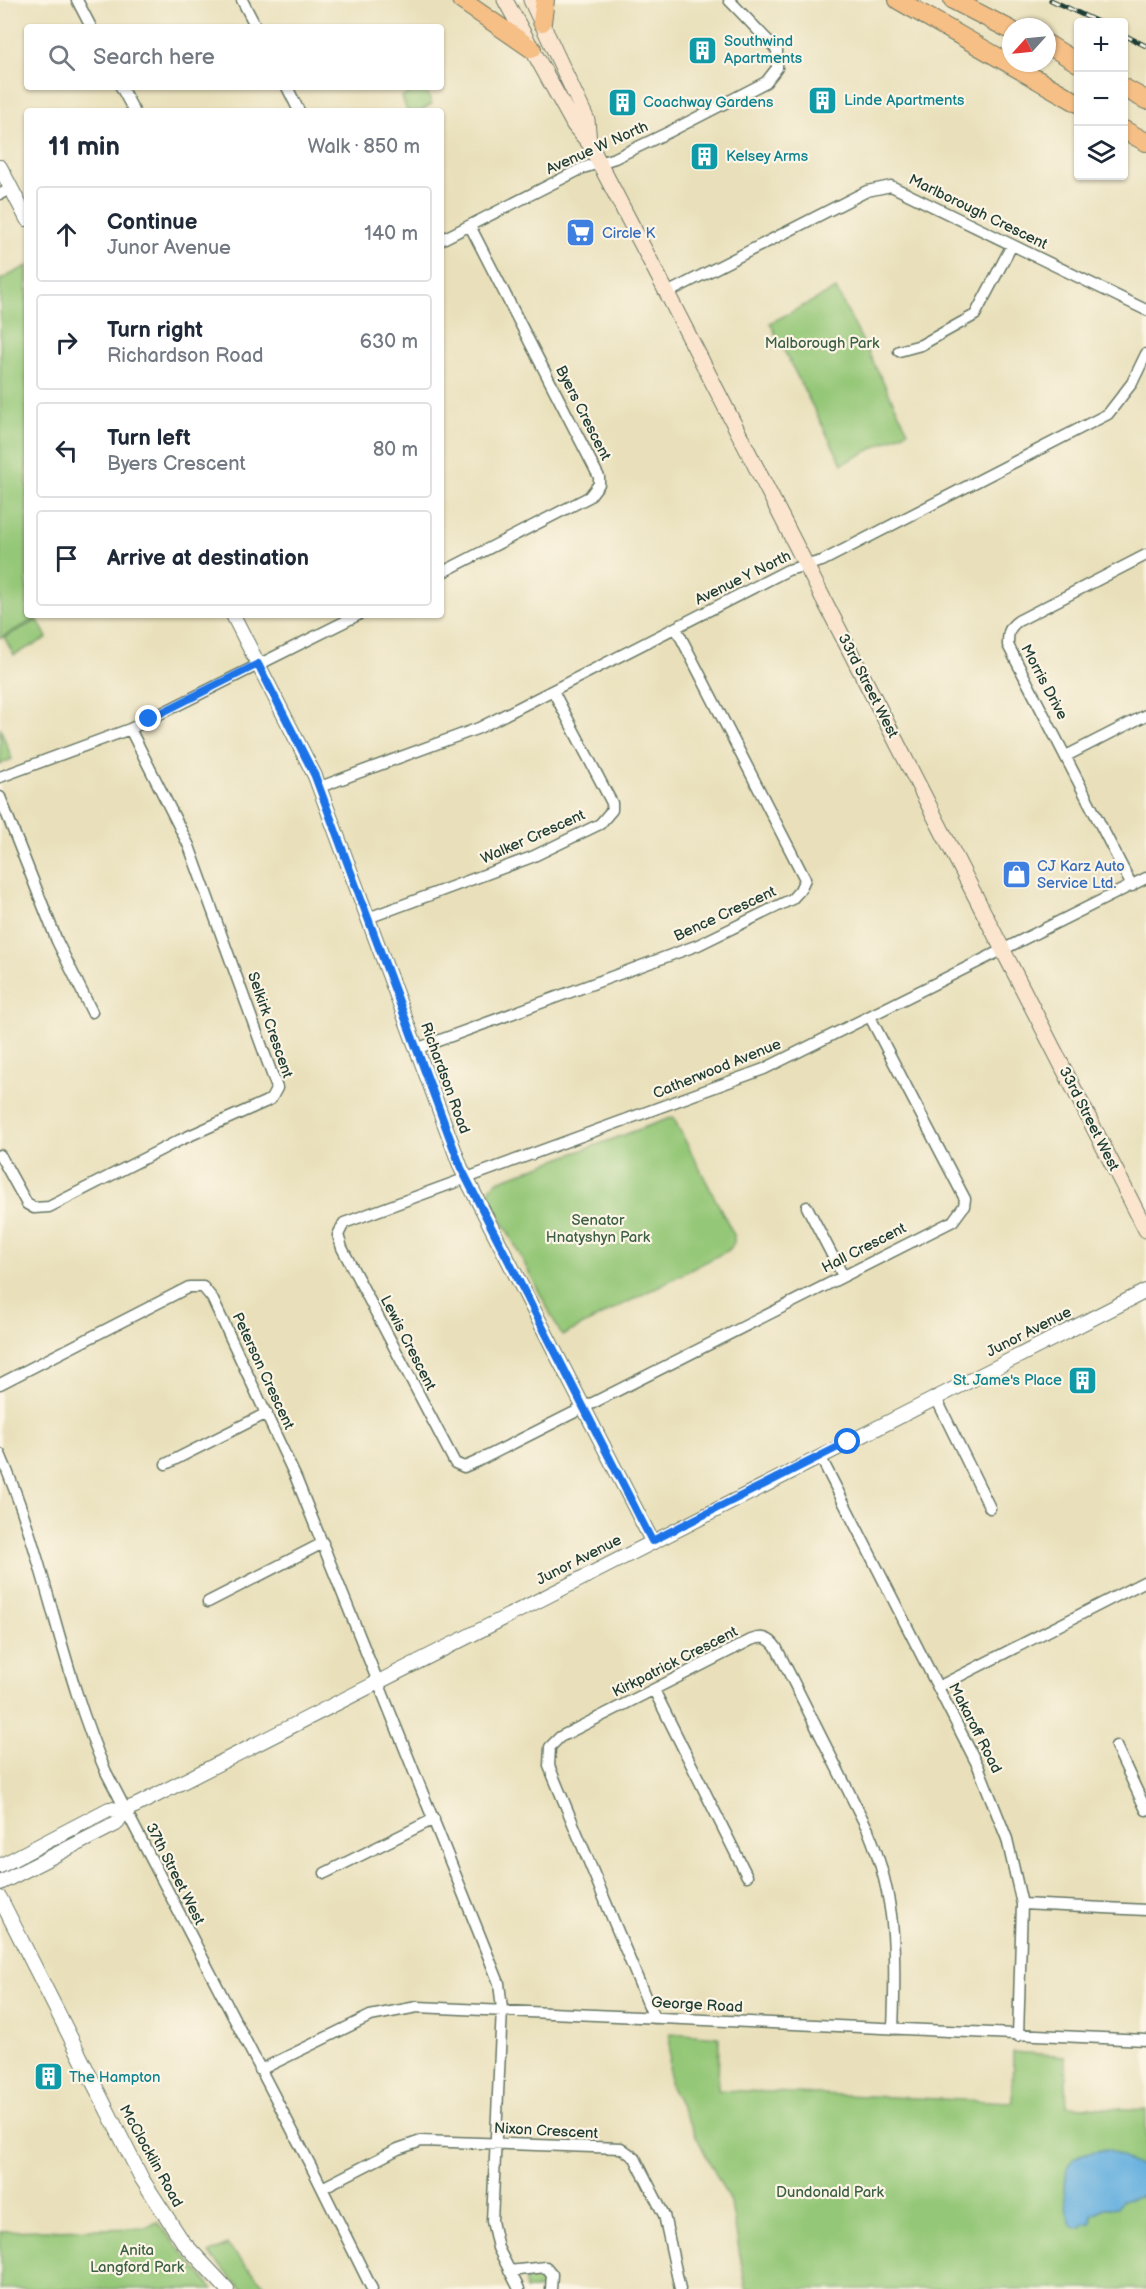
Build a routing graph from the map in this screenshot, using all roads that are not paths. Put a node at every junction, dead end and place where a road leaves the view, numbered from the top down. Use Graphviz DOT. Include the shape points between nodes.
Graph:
graph roads {
  1 [pos="77,0"];
  2 [pos="242,0"];
  3 [pos="461,0"];
  4 [pos="505,0"];
  5 [pos="531,0"];
  6 [pos="545,0"];
  7 [pos="729,0"];
  8 [pos="891,0"];
  9 [pos="953,0"];
  10 [pos="971,0"];
  11 [pos="904,3"];
  12 [pos="1002,18"];
  13 [pos="542,22"];
  14 [pos="89,24"];
  15 [pos="254,24"];
  16 [pos="1002,25"];
  17 [pos="532,49"];
  18 [pos="1056,51"];
  19 [pos="1074,62"];
  20 [pos="124,90"];
  21 [pos="288,90"];
  22 [pos="1128,90"];
  23 [pos="1146,100"];
  24 [pos="1074,102"];
  25 [pos="132,108"];
  26 [pos="298,108"];
  27 [pos="1128,132"];
  28 [pos="1146,142"];
  29 [pos="589,143"];
  30 [pos="600,164"];
  31 [pos="0,166"];
  32 [pos="6,191"];
  33 [pos="24,215"];
  34 [pos="470,226"];
  35 [pos="444,239"];
  36 [pos="1011,247"];
  37 [pos="667,292"];
  38 [pos="1146,310"];
  39 [pos="899,351"];
  40 [pos="1146,354"];
  41 [pos="1146,555"];
  42 [pos="806,565"];
  43 [pos="444,571"];
  44 [pos="235,618"];
  45 [pos="352,618"];
  46 [pos="676,628"];
  47 [pos="258,664"];
  48 [pos="553,691"];
  49 [pos="1146,715"];
  50 [pos="130,729"];
  51 [pos="1066,756"];
  52 [pos="0,777"];
  53 [pos="320,787"];
  54 [pos="0,797"];
  55 [pos="1146,878"];
  56 [pos="1132,886"];
  57 [pos="368,918"];
  58 [pos="1003,950"];
  59 [pos="92,1012"];
  60 [pos="870,1017"];
  61 [pos="416,1049"];
  62 [pos="0,1155"];
  63 [pos="466,1179"];
  64 [pos="807,1207"];
  65 [pos="1146,1230"];
  66 [pos="843,1276"];
  67 [pos="1146,1291"];
  68 [pos="0,1384"];
  69 [pos="935,1396"];
  70 [pos="583,1408"];
  71 [pos="267,1413"];
  72 [pos="0,1454"];
  73 [pos="820,1456"];
  74 [pos="166,1464"];
  75 [pos="990,1508"];
  76 [pos="652,1541"];
  77 [pos="323,1543"];
  78 [pos="1146,1581"];
  79 [pos="208,1602"];
  80 [pos="378,1680"];
  81 [pos="938,1687"];
  82 [pos="654,1690"];
  83 [pos="1116,1746"];
  84 [pos="125,1810"];
  85 [pos="1146,1810"];
  86 [pos="434,1819"];
  87 [pos="0,1866"];
  88 [pos="326,1873"];
  89 [pos="747,1876"];
  90 [pos="0,1883"];
  91 [pos="0,1898"];
  92 [pos="1022,1904"];
  93 [pos="1146,1910"];
  94 [pos="502,2009"];
  95 [pos="654,2018"];
  96 [pos="893,2029"];
  97 [pos="1018,2036"];
  98 [pos="1146,2040"];
  99 [pos="260,2070"];
  100 [pos="496,2144"];
  101 [pos="322,2188"];
  102 [pos="509,2271"];
  103 [pos="226,2289"];
  104 [pos="372,2289"];
  105 [pos="519,2289"];
  106 [pos="551,2289"];
  107 [pos="680,2289"];
  1 -- 14 [label="street"];
  2 -- 15 [label="street"];
  3 -- 17 [label="highway"];
  4 -- 17 [label="main road, 33rd Street West"];
  5 -- 13 [label="main road, 33rd Street West"];
  6 -- 13 [label="highway"];
  7 -- 30 [label="street, Avenue W North" via="777,50 778,65 773,75 758,87"];
  8 -- 11 [label="highway"];
  9 -- 16 [label="highway"];
  10 -- 12 [label="highway"];
  11 -- 24 [label="highway"];
  13 -- 29 [label="main road, 33rd Street West" via="587,120"];
  17 -- 29 [label="main road, 33rd Street West" via="574,125"];
  18 -- 19 [label="highway"];
  20 -- 25 [label="street"];
  21 -- 26 [label="street"];
  22 -- 23 [label="highway"];
  27 -- 28 [label="highway"];
  29 -- 30 [label="main road, 33rd Street West"];
  30 -- 34 [label="street, Avenue W North" via="584,168"];
  30 -- 37 [label="main road, 33rd Street West"];
  31 -- 32 [label="street"];
  32 -- 33 [label="street"];
  34 -- 35 [label="street, Avenue W North"];
  34 -- 43 [label="street, Byers Crescent" via="599,477 599,484 589,497"];
  36 -- 37 [label="street, Marlborough Crescent" via="891,186 867,191"];
  36 -- 38 [label="street, Marlborough Crescent"];
  36 -- 39 [label="street" via="975,315 921,345"];
  37 -- 42 [label="main road, 33rd Street West"];
  40 -- 42 [label="street, Avenue Y North" via="1132,383 1108,414 822,561"];
  41 -- 51 [label="street, Morris Drive" via="1017,621 1008,630 1008,645"];
  42 -- 46 [label="street, Avenue Y North" via="788,570"];
  42 -- 58 [label="main road, 33rd Street West"];
  44 -- 47 [label="street, Richardson Road"];
  45 -- 47 [label="street"];
  46 -- 48 [label="street, Avenue Y North"];
  46 -- 61 [label="street, Bence Crescent" via="805,879 800,890 792,899 698,945"];
  47 -- 50 [label="street"];
  47 -- 53 [label="street, Richardson Road"];
  48 -- 53 [label="street, Avenue Y North" via="468,733"];
  48 -- 57 [label="street, Walker Crescent" via="612,803 608,816 600,824 532,857"];
  49 -- 51 [label="street"];
  50 -- 52 [label="street"];
  50 -- 62 [label="street, Selkirk Crescent" via="189,846 277,1088 271,1099 180,1140 50,1207 34,1208 27,1204"];
  51 -- 56 [label="street, Morris Drive"];
  53 -- 57 [label="street, Richardson Road"];
  54 -- 59 [label="street" via="57,941"];
  55 -- 56 [label="street, Catherwood Avenue"];
  56 -- 58 [label="street, Catherwood Avenue"];
  57 -- 61 [label="street, Richardson Road"];
  58 -- 60 [label="street, Catherwood Avenue"];
  58 -- 65 [label="main road, 33rd Street West"];
  60 -- 63 [label="street, Catherwood Avenue" via="752,1074"];
  60 -- 66 [label="street, Hall Crescent" via="965,1199 953,1221"];
  61 -- 63 [label="street, Richardson Road"];
  63 -- 70 [label="street, Richardson Road"];
  63 -- 70 [label="street, Lewis Crescent" via="351,1219 338,1235 342,1248 455,1463 470,1465"];
  64 -- 66 [label="street"];
  66 -- 70 [label="street, Hall Crescent"];
  67 -- 69 [label="street, Junor Avenue"];
  68 -- 71 [label="street, Peterson Crescent" via="189,1287 198,1286 212,1298"];
  69 -- 73 [label="street, Junor Avenue"];
  69 -- 75 [label="street"];
  70 -- 76 [label="street, Richardson Road"];
  71 -- 74 [label="street"];
  71 -- 77 [label="street, Peterson Crescent"];
  72 -- 84 [label="street, 37th Street West" via="28,1526 94,1743"];
  73 -- 76 [label="street, Junor Avenue"];
  73 -- 81 [label="street, Makaroff Road"];
  76 -- 80 [label="street, Junor Avenue"];
  77 -- 79 [label="street"];
  77 -- 80 [label="street, Peterson Crescent"];
  78 -- 81 [label="street"];
  80 -- 84 [label="street, Junor Avenue"];
  80 -- 86 [label="street, Peterson Crescent"];
  81 -- 92 [label="street, Makaroff Road" via="999,1814"];
  82 -- 89 [label="street"];
  82 -- 95 [label="street, Kirkpatrick Crescent" via="560,1737 553,1742 549,1754 549,1766"];
  82 -- 96 [label="street, Kirkpatrick Crescent" via="751,1640 771,1640 880,1859 893,1914"];
  83 -- 85 [label="street"];
  84 -- 87 [label="street, Junor Avenue" via="109,1809"];
  84 -- 90 [label="street, Junor Avenue" via="116,1824"];
  84 -- 99 [label="street, 37th Street West"];
  86 -- 88 [label="street"];
  86 -- 94 [label="street, Peterson Crescent" via="500,1983"];
  91 -- 103 [label="street, McClocklin Road" via="158,2206 183,2242"];
  92 -- 93 [label="street"];
  92 -- 97 [label="street, Makaroff Road"];
  94 -- 95 [label="street, George Road"];
  94 -- 99 [label="street, George Road" via="417,2007 384,2011"];
  94 -- 100 [label="street, Peterson Crescent"];
  95 -- 96 [label="street, George Road"];
  96 -- 97 [label="street, George Road"];
  97 -- 98 [label="street, George Road"];
  99 -- 101 [label="street, 37th Street West"];
  100 -- 101 [label="street, Nixon Crescent" via="434,2140 410,2143"];
  100 -- 102 [label="street, Peterson Crescent" via="492,2221 498,2248"];
  100 -- 107 [label="street, Nixon Crescent" via="627,2150 664,2215"];
  101 -- 104 [label="street, 37th Street West"];
  102 -- 105 [label="street, Peterson Crescent"];
  102 -- 106 [label="street" via="546,2267 552,2274"];
}
